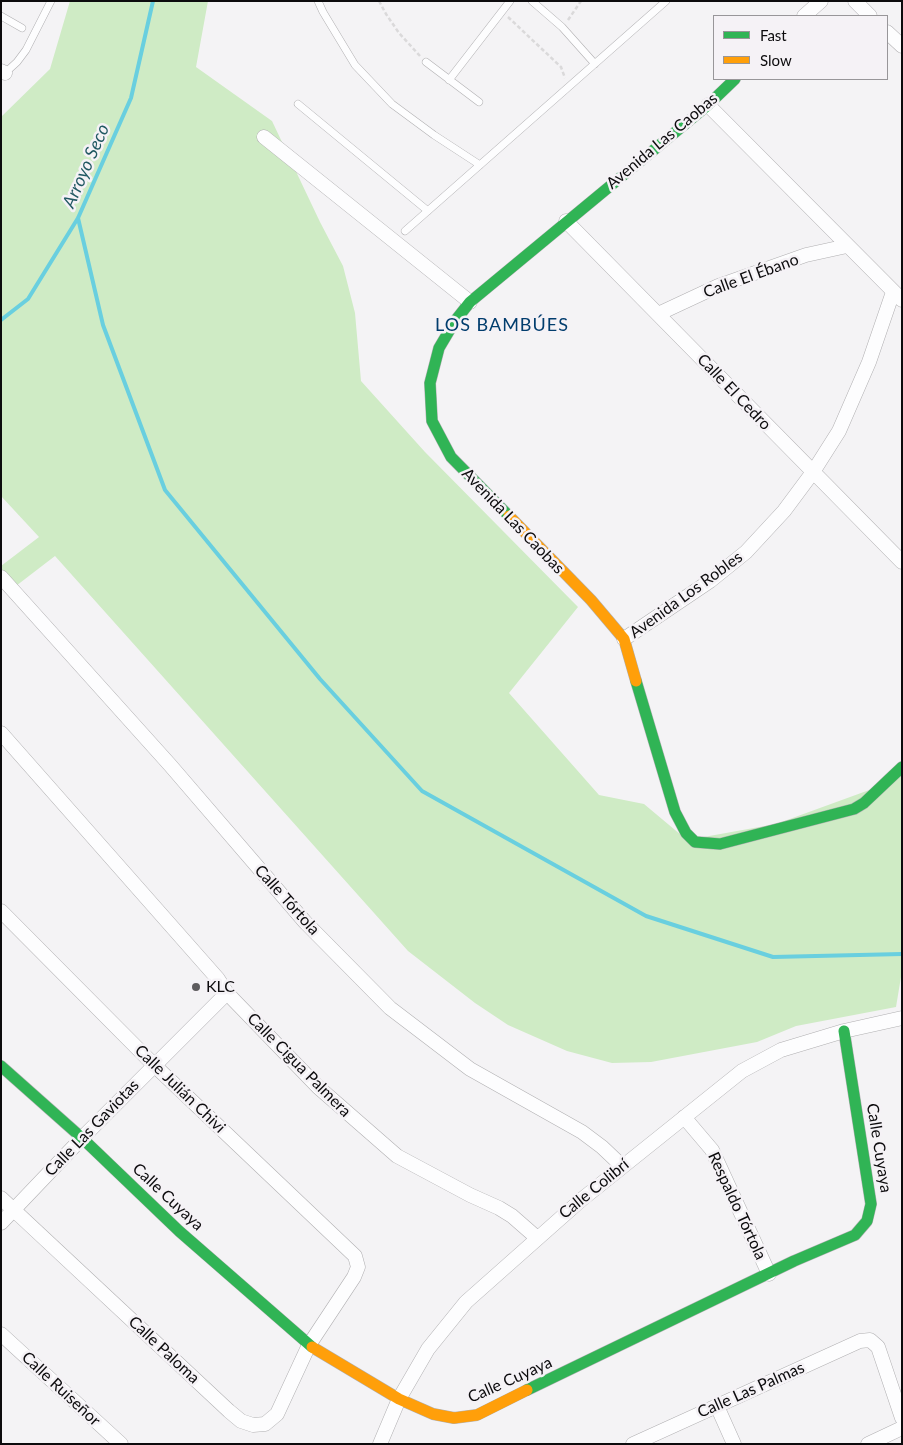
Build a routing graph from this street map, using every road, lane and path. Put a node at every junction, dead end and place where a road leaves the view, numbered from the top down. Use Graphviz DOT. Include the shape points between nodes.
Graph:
graph roads {
  1 [pos="51,1"];
  2 [pos="318,1"];
  3 [pos="379,1"];
  4 [pos="510,1"];
  5 [pos="532,1"];
  6 [pos="581,1"];
  7 [pos="666,1"];
  8 [pos="820,1"];
  9 [pos="855,1"];
  10 [pos="502,11"];
  11 [pos="805,15"];
  12 [pos="869,15"];
  13 [pos="1,16"];
  14 [pos="562,27"];
  15 [pos="22,28"];
  16 [pos="888,33"];
  17 [pos="902,46"];
  18 [pos="426,62"];
  19 [pos="595,64"];
  20 [pos="2,73"];
  21 [pos="449,80"];
  22 [pos="735,80"];
  23 [pos="564,81"];
  24 [pos="479,102"];
  25 [pos="298,104"];
  26 [pos="708,105"];
  27 [pos="264,137"];
  28 [pos="480,165"];
  29 [pos="428,210"];
  30 [pos="566,221"];
  31 [pos="405,231"];
  32 [pos="847,246"];
  33 [pos="898,296"];
  34 [pos="470,302"];
  35 [pos="658,314"];
  36 [pos="813,472"];
  37 [pos="902,562"];
  38 [pos="1,577"];
  39 [pos="624,639"];
  40 [pos="1,733"];
  41 [pos="902,767"];
  42 [pos="1,911"];
  43 [pos="227,993"];
  44 [pos="902,1018"];
  45 [pos="844,1031"];
  46 [pos="154,1065"];
  47 [pos="1,1066"];
  48 [pos="684,1117"];
  49 [pos="82,1138"];
  50 [pos="622,1166"];
  51 [pos="1,1198"];
  52 [pos="13,1209"];
  53 [pos="1,1223"];
  54 [pos="536,1237"];
  55 [pos="358,1267"];
  56 [pos="769,1274"];
  57 [pos="1,1334"];
  58 [pos="309,1345"];
  59 [pos="399,1399"];
  60 [pos="718,1406"];
  61 [pos="902,1418"];
  62 [pos="902,1428"];
  63 [pos="121,1444"];
  64 [pos="380,1444"];
  65 [pos="633,1444"];
  66 [pos="734,1444"];
  67 [pos="868,1444"];
  1 -- 20 [label="lane" via="26,50"];
  2 -- 28 [label="lane" via="355,65 392,104"];
  3 -- 18 [label="path" via="399,33"];
  4 -- 10 [label="lane"];
  5 -- 14 [label="lane"];
  6 -- 14 [label="path"];
  7 -- 19 [label="lane"];
  8 -- 11 [label="street"];
  9 -- 12 [label="street"];
  10 -- 21 [label="lane"];
  10 -- 23 [label="path" via="561,67"];
  13 -- 15 [label="lane"];
  14 -- 19 [label="lane"];
  16 -- 17 [label="street"];
  18 -- 21 [label="lane"];
  19 -- 28 [label="lane"];
  21 -- 24 [label="lane"];
  22 -- 26 [label="street, Avenida Las Caobas"];
  25 -- 29 [label="lane"];
  26 -- 30 [label="street, Avenida Las Caobas"];
  26 -- 32 [label="street"];
  27 -- 34 [label="street"];
  28 -- 29 [label="lane"];
  29 -- 31 [label="lane"];
  30 -- 34 [label="street, Avenida Las Caobas"];
  30 -- 35 [label="street, Calle El Cedro"];
  32 -- 33 [label="street"];
  32 -- 35 [label="street, Calle El Ébano" via="806,255 718,286"];
  33 -- 36 [label="street, Avenida Los Robles" via="839,431"];
  34 -- 39 [label="street, Avenida Las Caobas" via="439,348 430,383 432,420 451,457 591,600"];
  35 -- 36 [label="street, Calle El Cedro"];
  36 -- 37 [label="street, Calle El Cedro"];
  36 -- 39 [label="street, Avenida Los Robles" via="784,511 746,552 710,581"];
  38 -- 50 [label="street, Calle Tórtola" via="170,765 305,922 390,1008 470,1068 582,1132"];
  39 -- 41 [label="street, Avenida Las Caobas" via="673,805 686,833 696,842 720,844 854,809"];
  40 -- 43 [label="street, Calle Cigua Palmera"];
  42 -- 46 [label="street, Calle Julián Chivi"];
  43 -- 46 [label="street, Calle Las Gaviotas"];
  43 -- 54 [label="street, Calle Cigua Palmera" via="318,1087 397,1156 499,1208"];
  44 -- 45 [label="street, Calle Colibrí"];
  45 -- 48 [label="street, Calle Colibrí" via="781,1050 742,1070"];
  45 -- 56 [label="street, Calle Cuyaya" via="871,1204 868,1222 856,1235"];
  46 -- 49 [label="street, Calle Las Gaviotas"];
  46 -- 55 [label="street, Calle Julián Chivi" via="355,1256"];
  47 -- 49 [label="street, Calle Cuyaya"];
  48 -- 50 [label="street, Calle Colibrí"];
  48 -- 56 [label="street, Respaldo Tórtola" via="712,1150"];
  49 -- 52 [label="street, Calle Las Gaviotas"];
  49 -- 58 [label="street, Calle Cuyaya" via="179,1232"];
  50 -- 54 [label="street, Calle Colibrí"];
  51 -- 52 [label="street, Calle Paloma"];
  52 -- 53 [label="street, Calle Las Gaviotas"];
  52 -- 58 [label="street, Calle Paloma" via="241,1421 253,1426 265,1424 277,1414"];
  54 -- 59 [label="street, Calle Colibrí" via="466,1302 428,1349"];
  55 -- 58 [label="street, Calle Paloma"];
  56 -- 59 [label="street, Calle Cuyaya" via="477,1415 454,1418 433,1414"];
  57 -- 63 [label="street, Calle Ruiseñor"];
  58 -- 59 [label="street, Calle Cuyaya"];
  59 -- 64 [label="street, Calle Colibrí"];
  60 -- 61 [label="street, Calle Las Palmas" via="860,1341 870,1340 878,1347"];
  60 -- 65 [label="street, Calle Las Palmas"];
  60 -- 66 [label="street"];
  62 -- 67 [label="street"];
}
